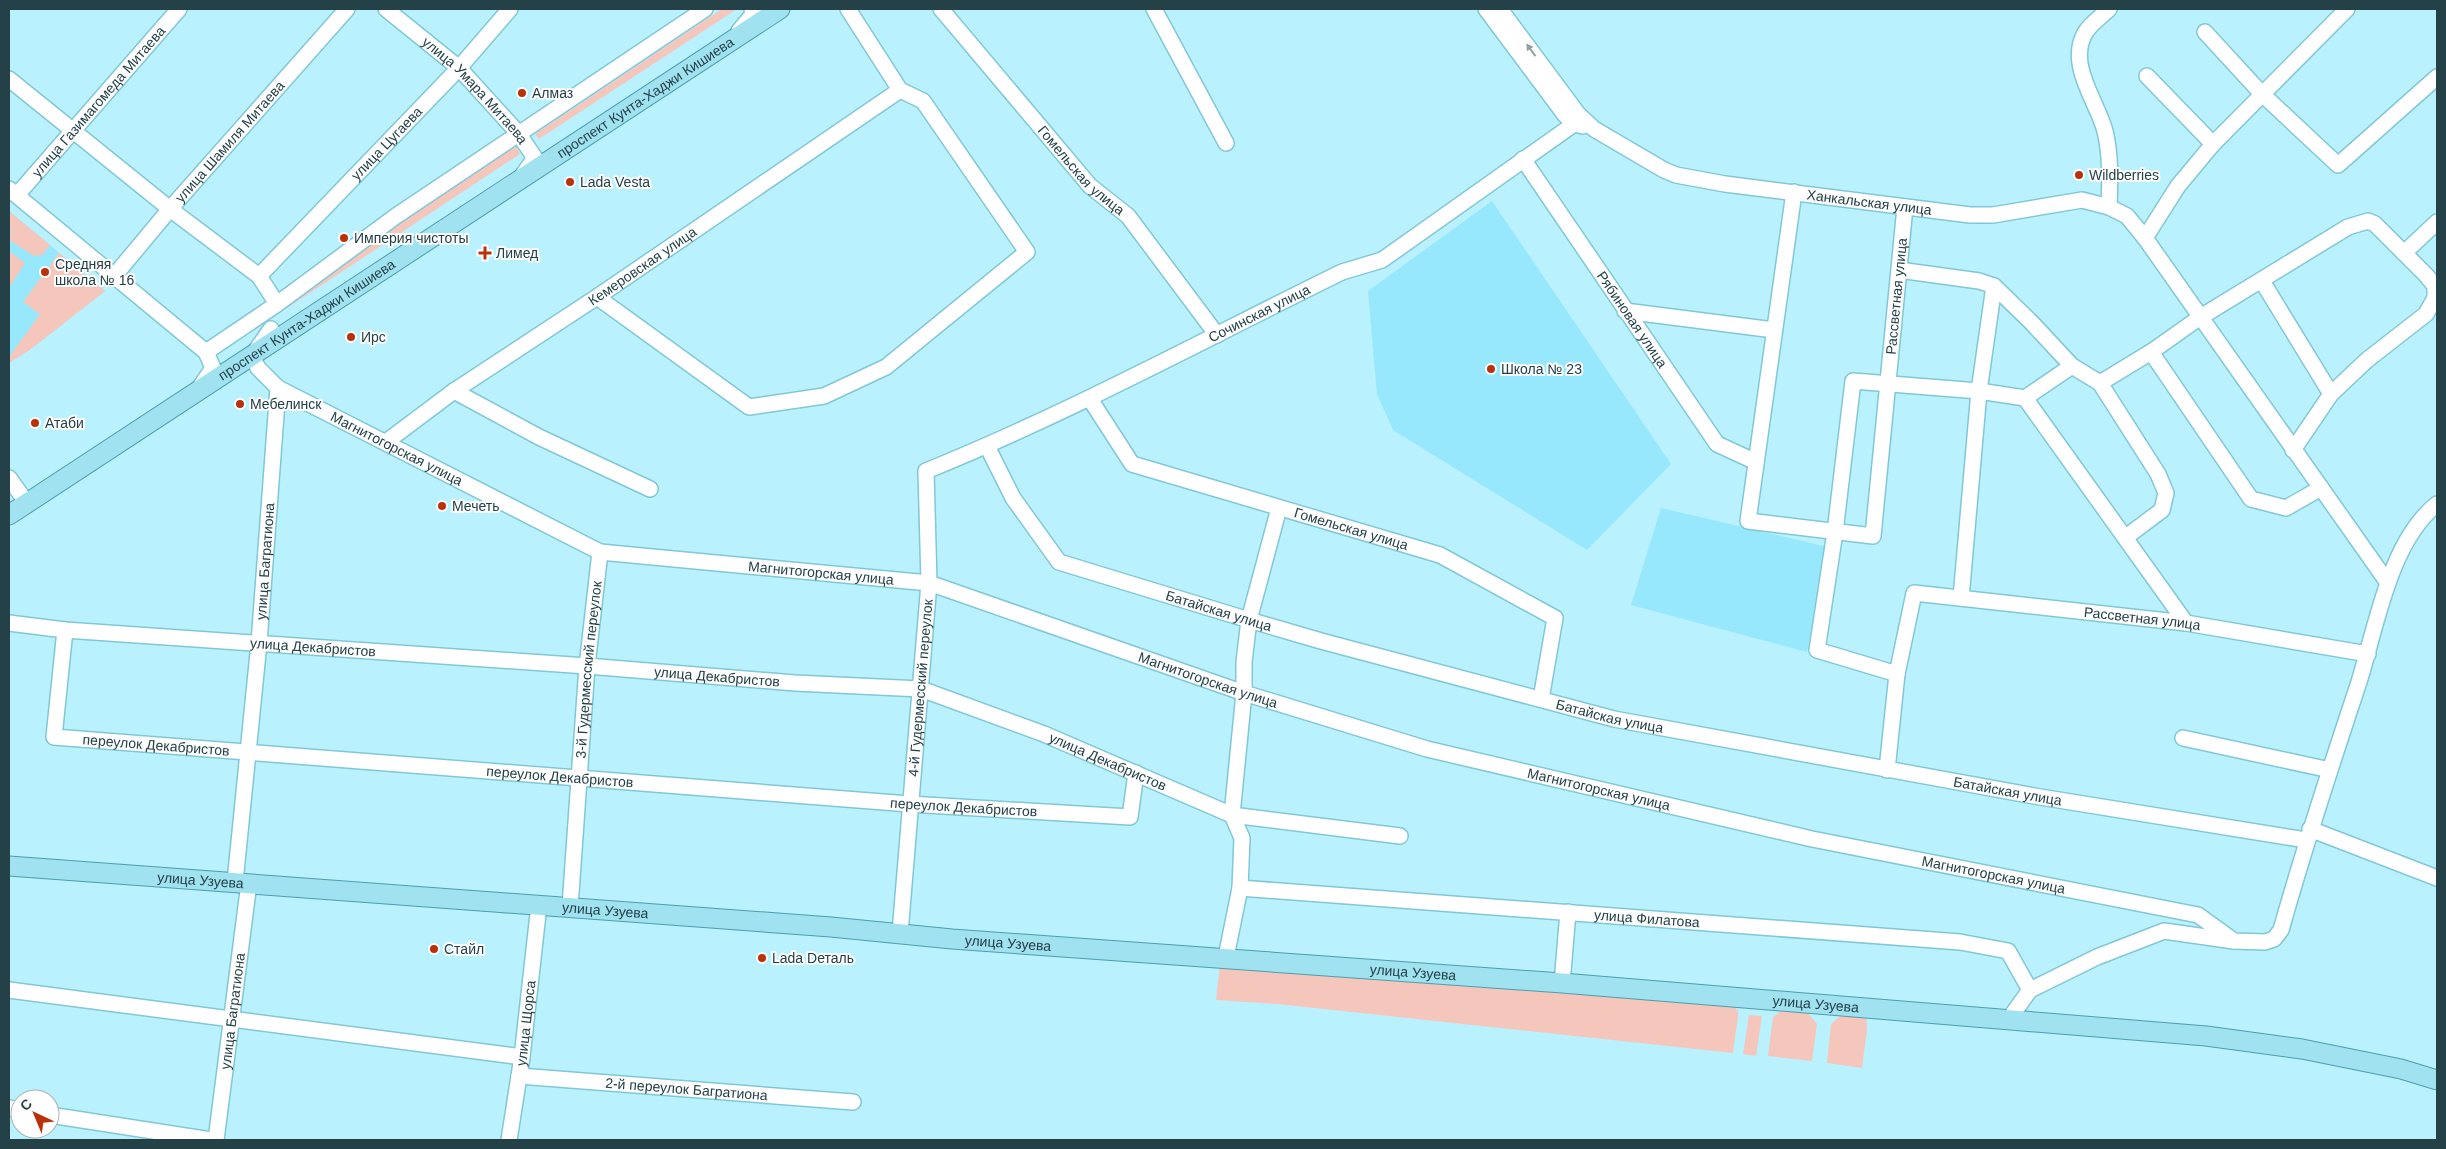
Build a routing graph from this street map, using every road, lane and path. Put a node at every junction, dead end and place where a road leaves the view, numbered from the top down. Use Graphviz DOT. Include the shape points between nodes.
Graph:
graph roads {
  1 [pos="179,9"];
  2 [pos="347,9"];
  3 [pos="386,9"];
  4 [pos="510,9"];
  5 [pos="705,9"];
  6 [pos="780,9"];
  7 [pos="848,9"];
  8 [pos="941,9"];
  9 [pos="1154,9"];
  10 [pos="1486,9"];
  11 [pos="1500,9"];
  12 [pos="2109,9"];
  13 [pos="2347,9"];
  14 [pos="756,10"];
  15 [pos="2205,32"];
  16 [pos="732,40"];
  17 [pos="458,68"];
  18 [pos="2147,76"];
  19 [pos="2437,77"];
  20 [pos="9,79"];
  21 [pos="900,90"];
  22 [pos="2261,93"];
  23 [pos="1574,124"];
  24 [pos="1594,129"];
  25 [pos="72,130"];
  26 [pos="518,134"];
  27 [pos="1226,143"];
  28 [pos="2213,144"];
  29 [pos="535,158"];
  30 [pos="1523,159"];
  31 [pos="517,182"];
  32 [pos="13,192"];
  33 [pos="1794,192"];
  34 [pos="1905,207"];
  35 [pos="2109,207"];
  36 [pos="170,209"];
  37 [pos="2437,222"];
  38 [pos="2145,238"];
  39 [pos="2404,253"];
  40 [pos="1900,270"];
  41 [pos="115,275"];
  42 [pos="259,276"];
  43 [pos="2262,281"];
  44 [pos="1994,286"];
  45 [pos="597,297"];
  46 [pos="277,304"];
  47 [pos="1625,311"];
  48 [pos="2200,318"];
  49 [pos="271,330"];
  50 [pos="1774,330"];
  51 [pos="1217,335"];
  52 [pos="2151,352"];
  53 [pos="252,356"];
  54 [pos="209,360"];
  55 [pos="2072,366"];
  56 [pos="2100,383"];
  57 [pos="1889,384"];
  58 [pos="278,388"];
  59 [pos="454,391"];
  60 [pos="1979,391"];
  61 [pos="196,393"];
  62 [pos="2331,394"];
  63 [pos="2025,398"];
  64 [pos="1090,399"];
  65 [pos="386,442"];
  66 [pos="987,446"];
  67 [pos="2293,450"];
  68 [pos="1756,462"];
  69 [pos="926,471"];
  70 [pos="9,478"];
  71 [pos="2321,488"];
  72 [pos="650,489"];
  73 [pos="19,500"];
  74 [pos="2437,504"];
  75 [pos="1278,508"];
  76 [pos="9,515"];
  77 [pos="1835,532"];
  78 [pos="2126,537"];
  79 [pos="600,552"];
  80 [pos="929,583"];
  81 [pos="2388,583"];
  82 [pos="1961,598"];
  83 [pos="1249,620"];
  84 [pos="9,623"];
  85 [pos="2186,623"];
  86 [pos="65,630"];
  87 [pos="259,644"];
  88 [pos="2368,654"];
  89 [pos="587,666"];
  90 [pos="1897,674"];
  91 [pos="921,689"];
  92 [pos="1244,693"];
  93 [pos="1541,699"];
  94 [pos="2183,738"];
  95 [pos="248,752"];
  96 [pos="1886,770"];
  97 [pos="2330,770"];
  98 [pos="1136,773"];
  99 [pos="578,778"];
  100 [pos="909,804"];
  101 [pos="1232,815"];
  102 [pos="2308,835"];
  103 [pos="1400,836"];
  104 [pos="9,866"];
  105 [pos="2437,878"];
  106 [pos="242,882"];
  107 [pos="1240,888"];
  108 [pos="539,905"];
  109 [pos="570,908"];
  110 [pos="1568,912"];
  111 [pos="900,933"];
  112 [pos="2234,941"];
  113 [pos="1226,957"];
  114 [pos="1562,983"];
  115 [pos="9,990"];
  116 [pos="2030,990"];
  117 [pos="2009,1019"];
  118 [pos="231,1020"];
  119 [pos="522,1057"];
  120 [pos="519,1076"];
  121 [pos="2437,1080"];
  122 [pos="853,1102"];
  123 [pos="60,1117"];
  124 [pos="211,1140"];
  125 [pos="216,1140"];
  126 [pos="509,1140"];
  1 -- 25 [label="street, улица Газимагомеда Митаева"];
  2 -- 36 [label="street, улица Шамиля Митаева"];
  3 -- 17 [label="street, улица Умара Митаева"];
  4 -- 17 [label="street, улица Цугаева"];
  5 -- 26 [label="street"];
  6 -- 16 [label="main road, проспект Кунта-Хаджи Кишиева"];
  7 -- 21 [label="street"];
  8 -- 51 [label="street, Гомельская улица" via="1090,186 1128,216"];
  9 -- 27 [label="street"];
  10 -- 23 [label="street"];
  24 -- 11 [label="street, Ханкальская улица, one-way" via="1573,108"];
  12 -- 35 [label="street" via="2085,33 2080,50 2082,75 2104,130 2111,161"];
  13 -- 22 [label="street"];
  14 -- 16 [label="street"];
  14 -- 29 [label="main road, проспект Кунта-Хаджи Кишиева"];
  15 -- 22 [label="street"];
  16 -- 31 [label="main road, проспект Кунта-Хаджи Кишиева"];
  17 -- 26 [label="street, улица Умара Митаева"];
  17 -- 42 [label="street, улица Цугаева"];
  18 -- 28 [label="street"];
  19 -- 22 [label="street" via="2338,165"];
  20 -- 25 [label="street"];
  21 -- 45 [label="street, Кемеровская улица"];
  21 -- 45 [label="street" via="923,101 1027,252 886,367 824,396 749,407"];
  22 -- 28 [label="street"];
  23 -- 24 [label="street, Ханкальская улица"];
  23 -- 30 [label="street, Сочинская улица"];
  24 -- 33 [label="street, Ханкальская улица" via="1676,175"];
  25 -- 32 [label="street, улица Газимагомеда Митаева"];
  25 -- 36 [label="street"];
  26 -- 29 [label="street, улица Умара Митаева"];
  26 -- 46 [label="street" via="396,216"];
  28 -- 38 [label="street" via="2178,186"];
  29 -- 31 [label="street, улица Умара Митаева"];
  29 -- 49 [label="main road, проспект Кунта-Хаджи Кишиева"];
  30 -- 47 [label="street, Рябиновая улица"];
  30 -- 51 [label="street, Сочинская улица" via="1382,260 1342,272"];
  31 -- 53 [label="main road, проспект Кунта-Хаджи Кишиева"];
  32 -- 41 [label="street"];
  33 -- 34 [label="street, Ханкальская улица"];
  33 -- 50 [label="street"];
  34 -- 35 [label="street, Ханкальская улица" via="1970,215 1992,215 2082,200"];
  34 -- 40 [label="street, Рассветная улица"];
  35 -- 38 [label="street, Ханкальская улица" via="2127,216"];
  36 -- 41 [label="street, улица Шамиля Митаева"];
  36 -- 42 [label="street"];
  37 -- 39 [label="street"];
  38 -- 48 [label="street, Ханкальская улица"];
  39 -- 43 [label="street" via="2375,224 2358,222"];
  39 -- 62 [label="street" via="2435,286 2435,298 2426,314 2367,360"];
  40 -- 44 [label="street"];
  40 -- 57 [label="street, Рассветная улица"];
  41 -- 54 [label="street"];
  42 -- 46 [label="street"];
  43 -- 48 [label="street"];
  43 -- 62 [label="street"];
  44 -- 55 [label="street"];
  44 -- 60 [label="street"];
  45 -- 59 [label="street, Кемеровская улица"];
  46 -- 54 [label="street"];
  47 -- 50 [label="street"];
  47 -- 68 [label="street, Рябиновая улица" via="1717,444"];
  48 -- 52 [label="street"];
  48 -- 67 [label="street, Ханкальская улица"];
  49 -- 53 [label="street"];
  49 -- 54 [label="main road, проспект Кунта-Хаджи Кишиева"];
  50 -- 68 [label="street"];
  51 -- 64 [label="street, Сочинская улица"];
  52 -- 56 [label="street"];
  52 -- 71 [label="street" via="2251,498 2286,508"];
  53 -- 58 [label="street, Магнитогорская улица" via="258,368"];
  53 -- 61 [label="main road, проспект Кунта-Хаджи Кишиева"];
  54 -- 61 [label="street"];
  54 -- 73 [label="main road, проспект Кунта-Хаджи Кишиева"];
  55 -- 56 [label="street"];
  55 -- 63 [label="street"];
  56 -- 78 [label="street" via="2158,474 2166,493 2162,510"];
  57 -- 60 [label="street"];
  57 -- 77 [label="street" via="1853,381"];
  57 -- 77 [label="street, Рассветная улица" via="1873,536"];
  58 -- 65 [label="street, Магнитогорская улица"];
  58 -- 87 [label="street, улица Багратиона"];
  59 -- 65 [label="street, Кемеровская улица"];
  59 -- 72 [label="street" via="539,437"];
  60 -- 63 [label="street"];
  60 -- 82 [label="street"];
  61 -- 73 [label="main road, проспект Кунта-Хаджи Кишиева"];
  62 -- 67 [label="street"];
  63 -- 78 [label="street"];
  64 -- 66 [label="street, Сочинская улица"];
  64 -- 75 [label="street, Гомельская улица" via="1132,464"];
  65 -- 79 [label="street, Магнитогорская улица" via="411,458"];
  66 -- 69 [label="street, Сочинская улица"];
  66 -- 83 [label="street, Батайская улица" via="1013,498 1059,562"];
  67 -- 71 [label="street, Ханкальская улица"];
  68 -- 77 [label="street" via="1748,520"];
  69 -- 80 [label="street, 4-й Гудермесский переулок"];
  70 -- 73 [label="street"];
  71 -- 81 [label="street, Ханкальская улица"];
  73 -- 76 [label="main road, проспект Кунта-Хаджи Кишиева"];
  74 -- 81 [label="street" via="2410,534"];
  75 -- 83 [label="street"];
  75 -- 93 [label="street, Гомельская улица" via="1440,555 1555,618"];
  77 -- 90 [label="street" via="1817,650"];
  78 -- 85 [label="street"];
  79 -- 80 [label="street, Магнитогорская улица"];
  79 -- 89 [label="street, 3-й Гудермесский переулок"];
  80 -- 91 [label="street, 4-й Гудермесский переулок"];
  80 -- 92 [label="street, Магнитогорская улица"];
  81 -- 88 [label="street"];
  82 -- 85 [label="street, Рассветная улица"];
  82 -- 90 [label="street, Рассветная улица" via="1914,593"];
  83 -- 92 [label="street"];
  83 -- 93 [label="street, Батайская улица"];
  84 -- 86 [label="street, улица Декабристов"];
  85 -- 88 [label="street, Рассветная улица"];
  86 -- 87 [label="street, улица Декабристов"];
  86 -- 95 [label="street, переулок Декабристов" via="54,737"];
  87 -- 89 [label="street, улица Декабристов"];
  87 -- 95 [label="street, улица Багратиона"];
  88 -- 97 [label="street"];
  89 -- 91 [label="street, улица Декабристов" via="795,683"];
  89 -- 99 [label="street, 3-й Гудермесский переулок"];
  90 -- 96 [label="street"];
  91 -- 98 [label="street, улица Декабристов" via="1044,734"];
  91 -- 100 [label="street, 4-й Гудермесский переулок"];
  92 -- 101 [label="street"];
  92 -- 112 [label="street, Магнитогорская улица" via="1427,749 1633,799 1812,839 2198,915"];
  93 -- 96 [label="street, Батайская улица" via="1614,719"];
  94 -- 97 [label="street"];
  95 -- 99 [label="street, переулок Декабристов"];
  95 -- 106 [label="street, улица Багратиона"];
  96 -- 102 [label="street, Батайская улица"];
  97 -- 102 [label="street"];
  98 -- 100 [label="street, переулок Декабристов" via="1130,817"];
  98 -- 101 [label="street, улица Декабристов"];
  99 -- 100 [label="street, переулок Декабристов"];
  99 -- 109 [label="street, 3-й Гудермесский переулок"];
  100 -- 111 [label="street, 4-й Гудермесский переулок"];
  101 -- 103 [label="street, улица Декабристов"];
  101 -- 107 [label="street" via="1242,838"];
  102 -- 105 [label="street, Батайская улица"];
  102 -- 112 [label="street" via="2281,930 2274,939 2265,942"];
  104 -- 106 [label="main road, улица Узуева"];
  106 -- 108 [label="main road, улица Узуева"];
  106 -- 118 [label="street, улица Багратиона"];
  107 -- 110 [label="street, улица Филатова"];
  107 -- 113 [label="street"];
  108 -- 109 [label="main road, улица Узуева"];
  108 -- 119 [label="street, улица Щорса"];
  109 -- 111 [label="main road, улица Узуева"];
  110 -- 114 [label="street"];
  110 -- 116 [label="street, улица Филатова" via="1960,942 2008,951"];
  111 -- 113 [label="main road, улица Узуева"];
  112 -- 116 [label="street" via="2164,931 2097,957"];
  113 -- 114 [label="main road, улица Узуева"];
  114 -- 117 [label="main road, улица Узуева"];
  115 -- 118 [label="street"];
  116 -- 117 [label="street"];
  117 -- 121 [label="main road, улица Узуева" via="2206,1036 2302,1049 2392,1067"];
  118 -- 119 [label="street"];
  118 -- 125 [label="street, улица Багратиона"];
  119 -- 120 [label="street, улица Щорса"];
  120 -- 122 [label="street, 2-й переулок Багратиона"];
  120 -- 126 [label="street, улица Щорса"];
  123 -- 124 [label="street"];
}
